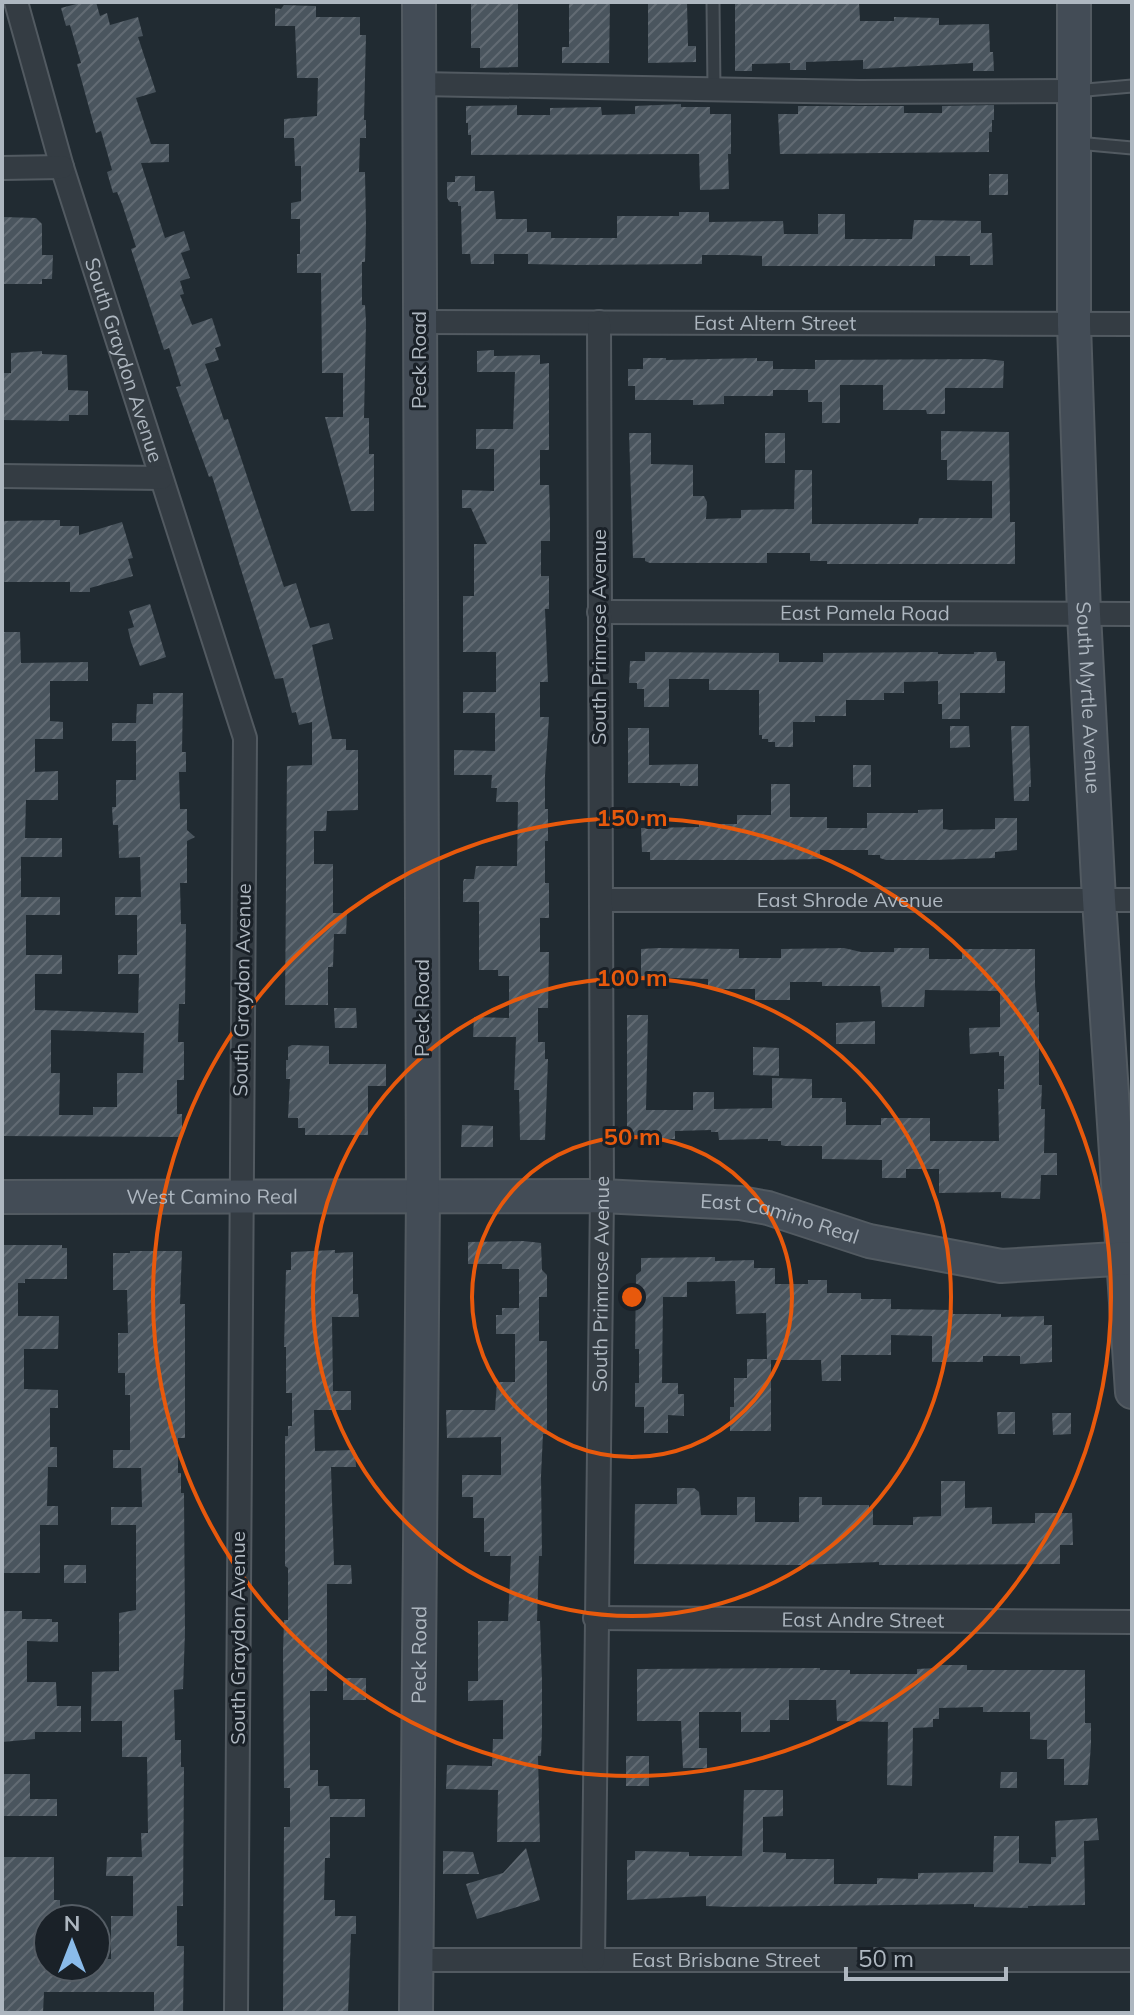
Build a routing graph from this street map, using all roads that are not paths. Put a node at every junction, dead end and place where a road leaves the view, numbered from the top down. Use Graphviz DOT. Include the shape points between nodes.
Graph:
graph roads {
  1 [pos="16,2"];
  2 [pos="419,2"];
  3 [pos="713,2"];
  4 [pos="1074,2"];
  5 [pos="419,84"];
  6 [pos="1132,86"];
  7 [pos="714,89"];
  8 [pos="1074,91"];
  9 [pos="1074,143"];
  10 [pos="1132,148"];
  11 [pos="62,167"];
  12 [pos="2,168"];
  13 [pos="419,322"];
  14 [pos="599,322"];
  15 [pos="1132,324"];
  16 [pos="1074,325"];
  17 [pos="2,476"];
  18 [pos="161,478"];
  19 [pos="599,612"];
  20 [pos="1084,614"];
  21 [pos="1132,614"];
  22 [pos="602,900"];
  23 [pos="1099,900"];
  24 [pos="1132,900"];
  25 [pos="241,1196"];
  26 [pos="423,1196"];
  27 [pos="602,1196"];
  28 [pos="2,1197"];
  29 [pos="1127,1258"];
  30 [pos="1132,1392"];
  31 [pos="595,1618"];
  32 [pos="1132,1622"];
  33 [pos="416,1960"];
  34 [pos="593,1960"];
  35 [pos="1132,1960"];
  36 [pos="236,2013"];
  37 [pos="416,2013"];
  1 -- 11 [label="street, South Graydon Avenue"];
  2 -- 5 [label="street, Peck Road"];
  3 -- 7 [label="lane"];
  4 -- 8 [label="street, South Myrtle Avenue"];
  5 -- 7 [label="street"];
  5 -- 13 [label="street, Peck Road"];
  6 -- 8 [label="lane"];
  7 -- 8 [label="street"];
  8 -- 9 [label="street, South Myrtle Avenue"];
  9 -- 10 [label="lane"];
  9 -- 16 [label="street, South Myrtle Avenue"];
  11 -- 12 [label="street"];
  11 -- 18 [label="street, South Graydon Avenue"];
  13 -- 14 [label="street, East Altern Street"];
  13 -- 26 [label="street, Peck Road"];
  14 -- 16 [label="street, East Altern Street"];
  14 -- 19 [label="street, South Primrose Avenue"];
  15 -- 16 [label="street, East Altern Street"];
  16 -- 20 [label="street, South Myrtle Avenue"];
  17 -- 18 [label="street"];
  18 -- 25 [label="street, South Graydon Avenue" via="245,738"];
  19 -- 20 [label="street, East Pamela Road"];
  19 -- 22 [label="street, South Primrose Avenue"];
  20 -- 21 [label="street, East Pamela Road"];
  20 -- 23 [label="street, South Myrtle Avenue"];
  22 -- 23 [label="street, East Shrode Avenue"];
  22 -- 27 [label="street, South Primrose Avenue"];
  23 -- 24 [label="street, East Shrode Avenue"];
  23 -- 29 [label="street, South Myrtle Avenue"];
  25 -- 26 [label="street, West Camino Real"];
  25 -- 28 [label="street, West Camino Real"];
  25 -- 36 [label="street, South Graydon Avenue"];
  26 -- 27 [label="street, East Camino Real"];
  26 -- 33 [label="street, Peck Road"];
  27 -- 29 [label="street, East Camino Real" via="754,1206 869,1241 1001,1266"];
  27 -- 31 [label="street, South Primrose Avenue"];
  29 -- 30 [label="street, South Myrtle Avenue"];
  31 -- 32 [label="street, East Andre Street"];
  31 -- 34 [label="street, South Primrose Avenue"];
  33 -- 34 [label="street, East Brisbane Street"];
  33 -- 37 [label="street, Peck Road"];
  34 -- 35 [label="street, East Brisbane Street"];
}
